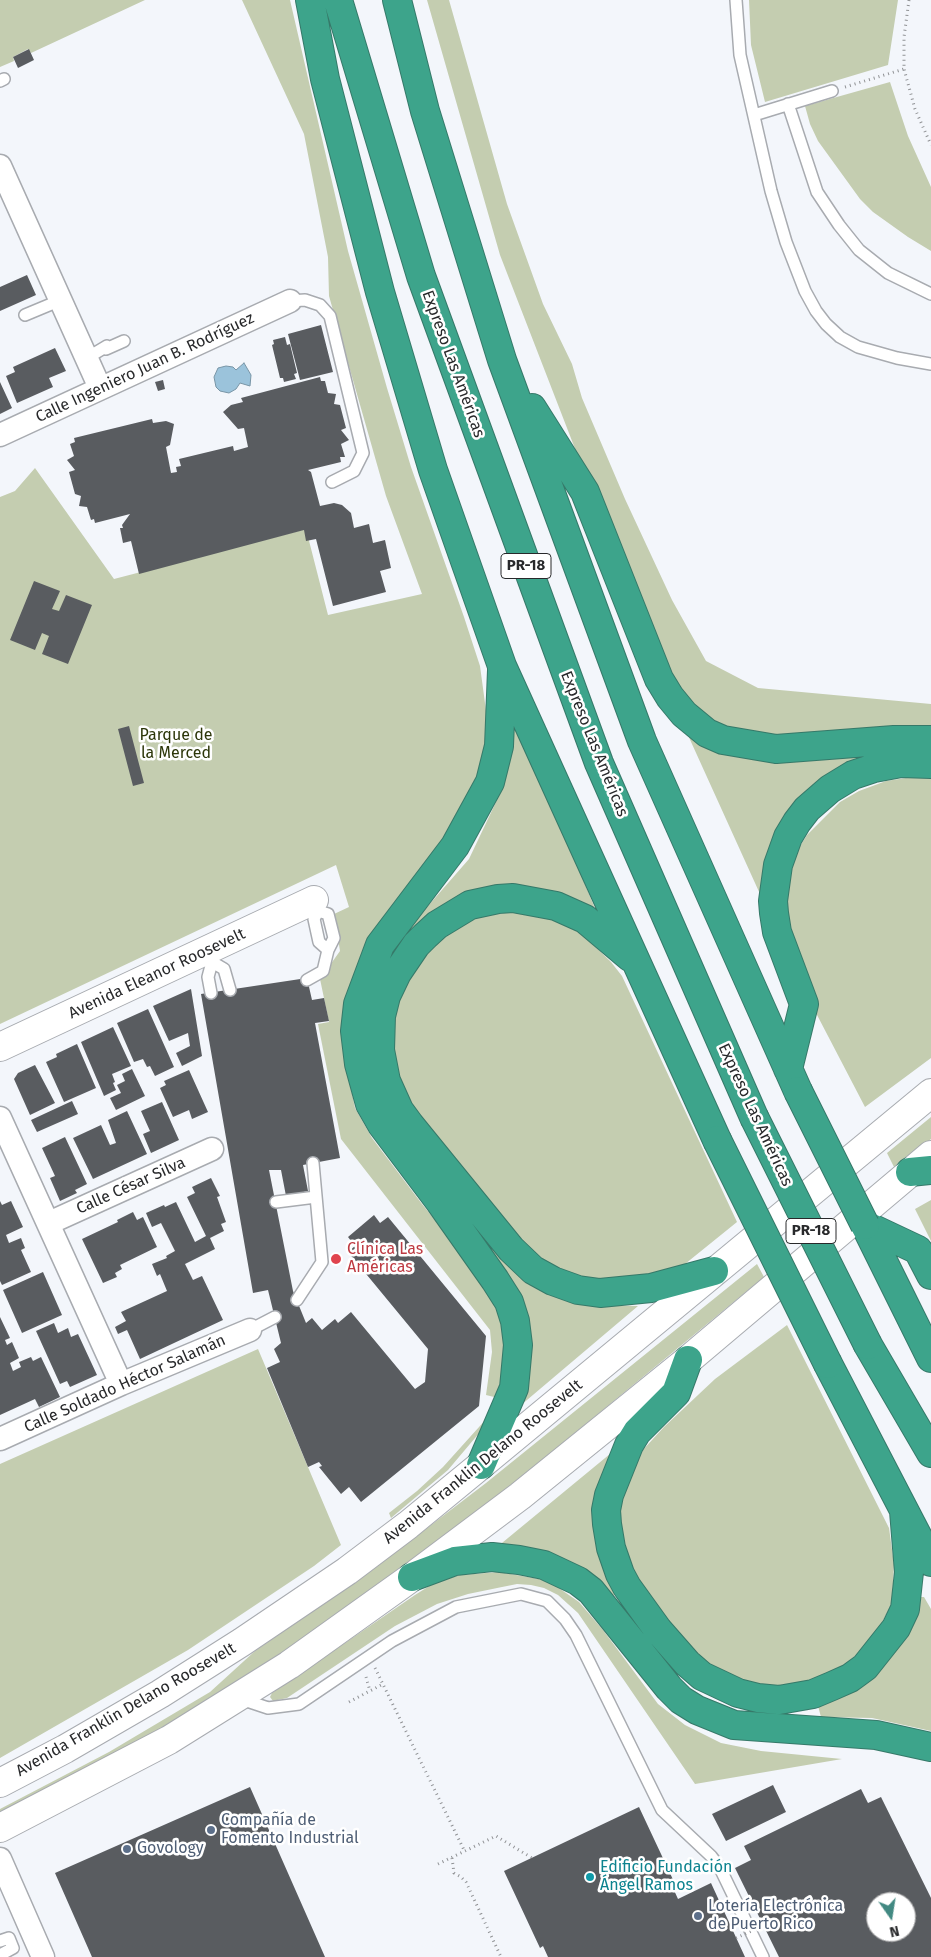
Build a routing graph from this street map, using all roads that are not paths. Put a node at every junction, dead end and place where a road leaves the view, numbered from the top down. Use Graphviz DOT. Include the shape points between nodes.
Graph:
graph roads {
  1 [pos="310,0"];
  2 [pos="338,0"];
  3 [pos="397,0"];
  4 [pos="736,0"];
  5 [pos="832,91"];
  6 [pos="788,104"];
  7 [pos="754,115"];
  8 [pos="0,166"];
  9 [pos="931,294"];
  10 [pos="61,300"];
  11 [pos="290,301"];
  12 [pos="25,315"];
  13 [pos="124,341"];
  14 [pos="87,358"];
  15 [pos="502,360"];
  16 [pos="931,364"];
  17 [pos="100,388"];
  18 [pos="0,434"];
  19 [pos="332,482"];
  20 [pos="502,666"];
  21 [pos="931,740"];
  22 [pos="931,764"];
  23 [pos="316,906"];
  24 [pos="210,956"];
  25 [pos="638,964"];
  26 [pos="307,980"];
  27 [pos="230,990"];
  28 [pos="211,993"];
  29 [pos="0,1048"];
  30 [pos="793,1080"];
  31 [pos="931,1093"];
  32 [pos="0,1118"];
  33 [pos="212,1149"];
  34 [pos="313,1163"];
  35 [pos="924,1166"];
  36 [pos="316,1197"];
  37 [pos="276,1202"];
  38 [pos="49,1223"];
  39 [pos="865,1225"];
  40 [pos="714,1271"];
  41 [pos="931,1275"];
  42 [pos="297,1300"];
  43 [pos="275,1317"];
  44 [pos="250,1330"];
  45 [pos="931,1358"];
  46 [pos="688,1360"];
  47 [pos="121,1384"];
  48 [pos="0,1439"];
  49 [pos="931,1454"];
  50 [pos="481,1465"];
  51 [pos="904,1511"];
  52 [pos="931,1562"];
  53 [pos="412,1577"];
  54 [pos="238,1697"];
  55 [pos="931,1747"];
  56 [pos="0,1783"];
  57 [pos="0,1828"];
  58 [pos="0,1859"];
  59 [pos="33,1933"];
  60 [pos="6,1942"];
  61 [pos="0,1955"];
  62 [pos="43,1957"];
  63 [pos="763,1957"];
  1 -- 20 [label="highway" via="324,79 380,292 433,470"];
  2 -- 49 [label="highway, Expreso Las Américas / PR-18, bridge" via="421,276 592,745 754,1118 868,1345"];
  3 -- 15 [label="highway, PR-18" via="425,111"];
  4 -- 7 [label="lane" via="740,56"];
  5 -- 6 [label="lane"];
  6 -- 7 [label="lane"];
  6 -- 9 [label="lane" via="817,192 839,226 859,250 888,273"];
  7 -- 16 [label="lane" via="786,242 816,311 840,337 858,347"];
  8 -- 10 [label="street"];
  10 -- 12 [label="lane"];
  10 -- 14 [label="street"];
  11 -- 17 [label="street, Calle Ingeniero Juan B. Rodríguez"];
  11 -- 19 [label="lane" via="305,300 320,305 330,316 361,444 363,453 354,471"];
  13 -- 14 [label="lane" via="106,350 107,346"];
  14 -- 17 [label="street"];
  15 -- 21 [label="highway" via="585,492 659,678 684,714 707,733 723,740 776,749"];
  15 -- 30 [label="highway, PR-18" via="642,741"];
  17 -- 18 [label="street, Calle Ingeniero Juan B. Rodríguez"];
  20 -- 25 [label="highway"];
  20 -- 50 [label="highway" via="499,746 490,782 455,846 380,945 358,1004 355,1031 359,1064 370,1104 495,1280 509,1302 515,1321 518,1346 514,1388"];
  22 -- 30 [label="highway" via="901,763 853,775 807,809 788,837 778,865 773,902 777,932 804,1004"];
  23 -- 24 [label="main road, Avenida Eleanor Roosevelt"];
  23 -- 26 [label="lane" via="328,914 334,938 323,971"];
  24 -- 27 [label="lane" via="224,969"];
  24 -- 28 [label="lane" via="208,977"];
  24 -- 29 [label="main road, Avenida Eleanor Roosevelt"];
  25 -- 40 [label="highway" via="585,918 556,906 513,898 470,905 437,925 416,945 386,996 381,1016 380,1050 386,1081 410,1126 533,1270 578,1290 600,1293 651,1288"];
  25 -- 51 [label="highway, bridge" via="717,1140"];
  30 -- 39 [label="highway, PR-18, bridge"];
  31 -- 40 [label="main road, Avenida Franklin Delano Roosevelt"];
  32 -- 38 [label="street"];
  33 -- 38 [label="street, Calle César Silva"];
  34 -- 36 [label="lane"];
  35 -- 46 [label="main road"];
  36 -- 37 [label="lane"];
  36 -- 42 [label="lane" via="322,1262"];
  38 -- 47 [label="street"];
  39 -- 41 [label="highway" via="918,1250"];
  39 -- 45 [label="highway, PR-18"];
  40 -- 50 [label="main road, Avenida Franklin Delano Roosevelt"];
  43 -- 44 [label="lane"];
  44 -- 47 [label="street, Calle Soldado Héctor Salamán"];
  46 -- 51 [label="highway" via="676,1393 637,1432 629,1445 606,1510 611,1548 627,1587 658,1630 702,1676 738,1693 779,1700 804,1696 832,1686 865,1667 896,1628 904,1609 908,1572"];
  46 -- 53 [label="main road" via="520,1496"];
  47 -- 48 [label="street, Calle Soldado Héctor Salamán"];
  50 -- 56 [label="main road, Avenida Franklin Delano Roosevelt" via="347,1571 242,1642 134,1709"];
  51 -- 52 [label="highway"];
  53 -- 54 [label="main road" via="289,1665"];
  53 -- 55 [label="highway" via="455,1561 492,1557 544,1565 562,1572 591,1591 669,1688 697,1710 734,1725 876,1735"];
  54 -- 57 [label="main road" via="168,1740"];
  54 -- 63 [label="lane" via="268,1708 298,1704 392,1641 456,1608 521,1594 547,1601 565,1618 576,1635 662,1810 720,1868"];
  58 -- 59 [label="street"];
  59 -- 60 [label="lane"];
  59 -- 62 [label="street"];
  60 -- 61 [label="lane" via="14,1948"];
}
